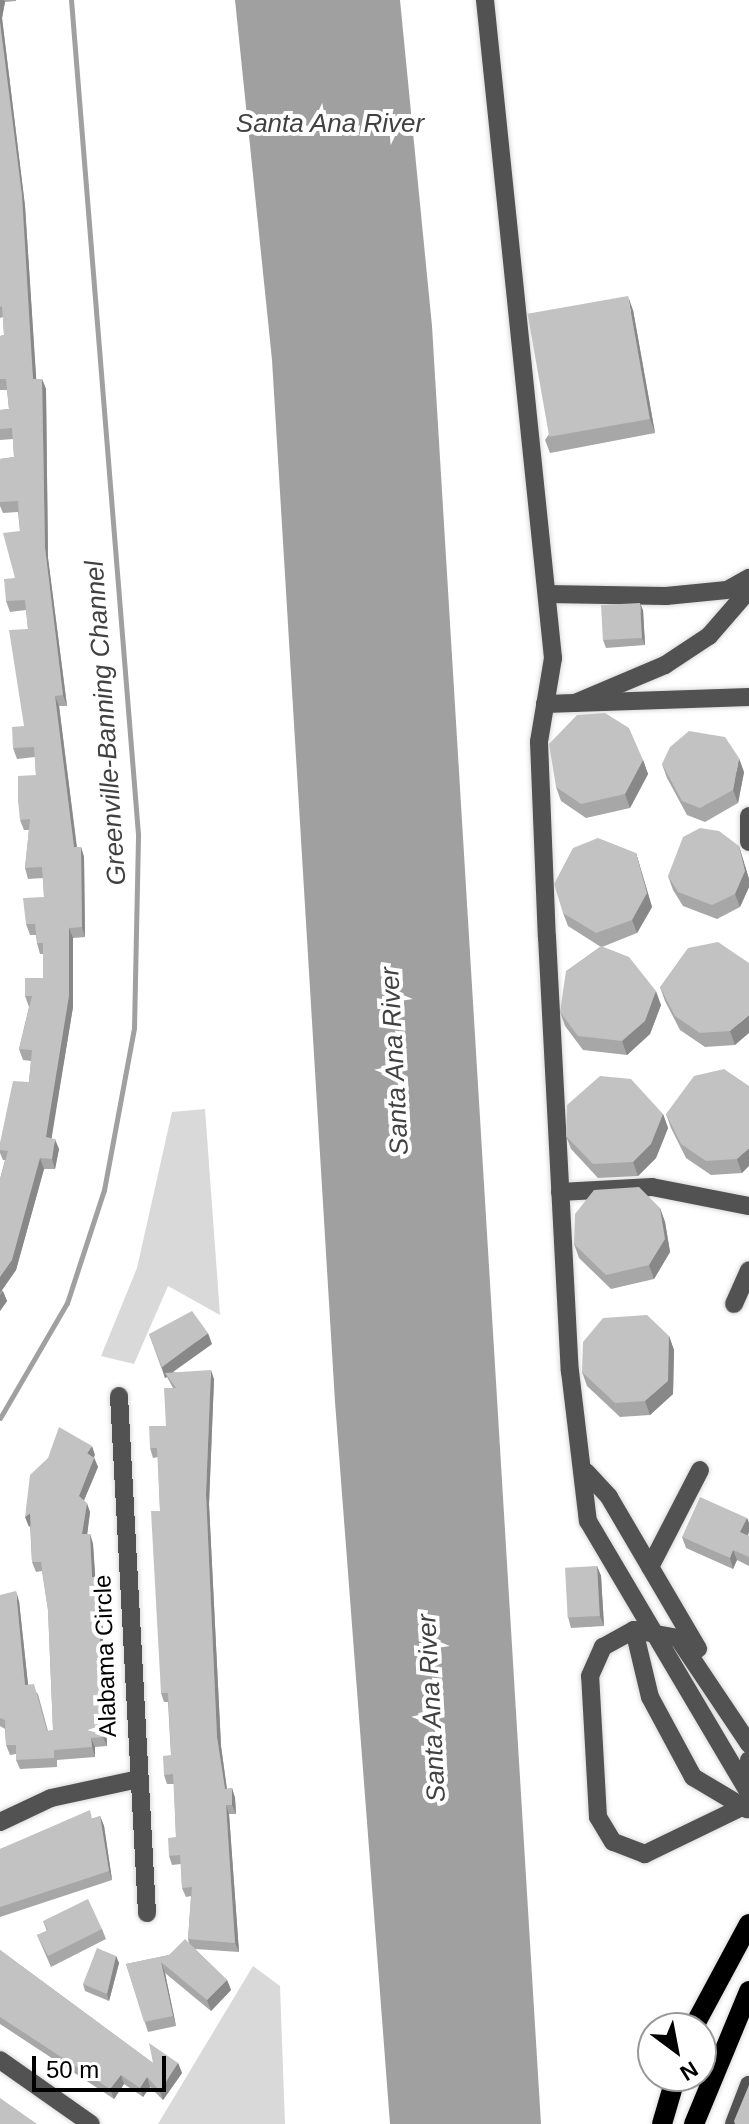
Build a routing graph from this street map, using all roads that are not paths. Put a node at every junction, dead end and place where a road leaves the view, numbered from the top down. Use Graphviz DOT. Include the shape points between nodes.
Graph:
graph roads {
  1 [pos="485,0"];
  2 [pos="749,578"];
  3 [pos="749,590"];
  4 [pos="547,594"];
  5 [pos="749,697"];
  6 [pos="575,703"];
  7 [pos="545,704"];
  8 [pos="749,816"];
  9 [pos="749,842"];
  10 [pos="560,1192"];
  11 [pos="749,1206"];
  12 [pos="749,1270"];
  13 [pos="734,1304"];
  14 [pos="119,1396"];
  15 [pos="700,1470"];
  16 [pos="586,1472"];
  17 [pos="650,1567"];
  18 [pos="641,1630"];
  19 [pos="665,1660"];
  20 [pos="749,1745"];
  21 [pos="749,1760"];
  22 [pos="134,1780"];
  23 [pos="747,1801"];
  24 [pos="1,1817"];
  25 [pos="147,1913"];
  26 [pos="749,1924"];
  27 [pos="749,1991"];
  28 [pos="702,2012"];
  29 [pos="0,2060"];
  30 [pos="749,2085"];
  31 [pos="671,2092"];
  32 [pos="91,2124"];
  33 [pos="662,2124"];
  34 [pos="694,2124"];
  35 [pos="734,2124"];
  1 -- 4 [label="street"];
  2 -- 4 [label="street" via="727,590 666,596"];
  3 -- 6 [label="street" via="709,636 665,665"];
  4 -- 7 [label="street" via="553,658"];
  5 -- 6 [label="street"];
  6 -- 7 [label="street"];
  7 -- 10 [label="street" via="539,742"];
  8 -- 9 [label="street"];
  10 -- 11 [label="street" via="652,1187"];
  10 -- 16 [label="street" via="570,1371"];
  12 -- 13 [label="street"];
  14 -- 22 [label="street, Alabama Circle"];
  15 -- 17 [label="street"];
  16 -- 17 [label="street"];
  16 -- 18 [label="street" via="595,1538"];
  17 -- 20 [label="street"];
  18 -- 19 [label="street"];
  18 -- 20 [label="street" via="686,1645"];
  18 -- 23 [label="street" via="633,1651 663,1727 693,1777"];
  18 -- 23 [label="street" via="603,1647 590,1676 605,1831 622,1850 645,1854"];
  19 -- 20 [label="street" via="684,1675 726,1744"];
  19 -- 23 [label="street"];
  21 -- 23 [label="street"];
  22 -- 24 [label="street" via="51,1798"];
  22 -- 25 [label="street, Alabama Circle"];
  26 -- 28 [label="main road"];
  27 -- 34 [label="main road"];
  29 -- 32 [label="street"];
  30 -- 35 [label="street"];
  31 -- 33 [label="main road"];
}
